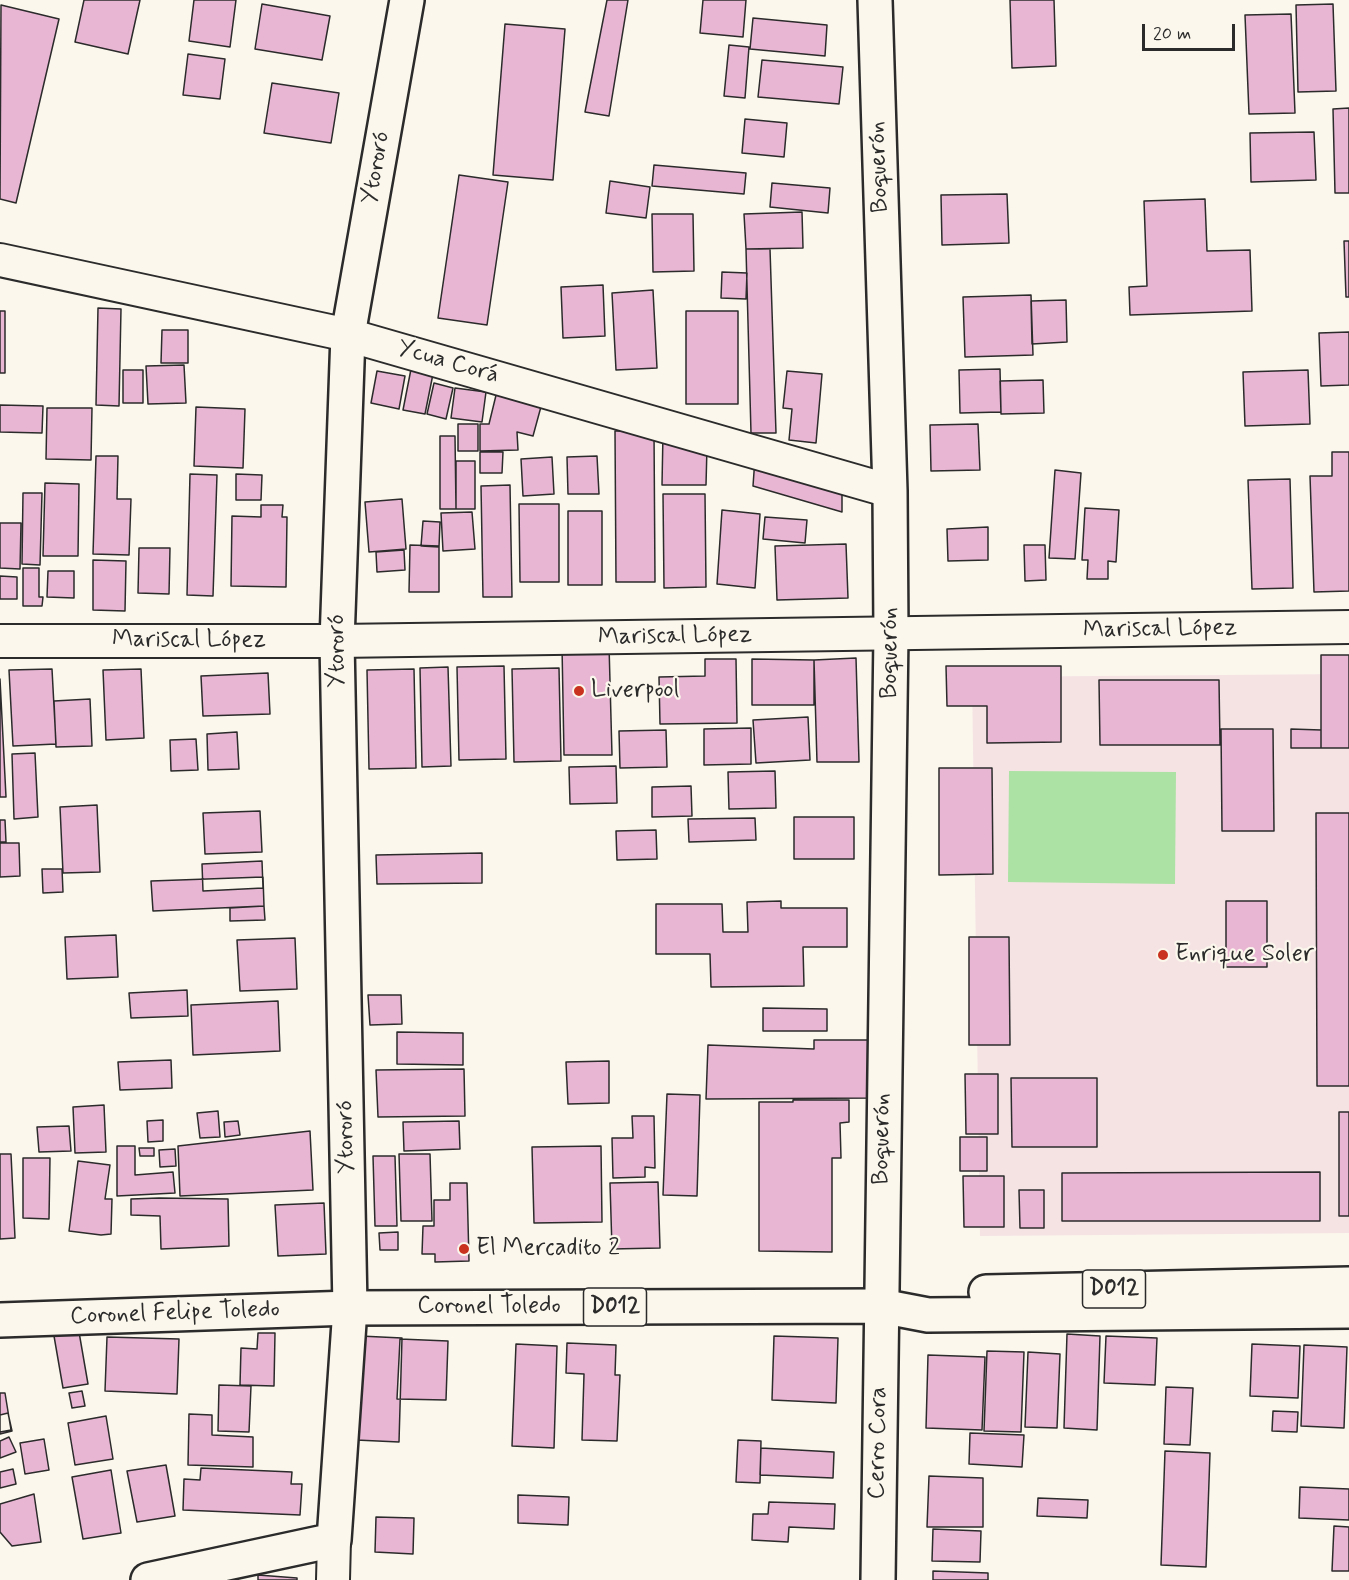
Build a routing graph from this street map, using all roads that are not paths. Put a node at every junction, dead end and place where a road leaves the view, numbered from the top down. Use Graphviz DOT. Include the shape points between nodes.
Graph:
graph roads {
  1 [pos="407,0"];
  2 [pos="875,0"];
  3 [pos="0,260"];
  4 [pos="348,335"];
  5 [pos="890,491"];
  6 [pos="1349,627"];
  7 [pos="891,634"];
  8 [pos="0,641"];
  9 [pos="336,642"];
  10 [pos="1349,1284"];
  11 [pos="881,1306"];
  12 [pos="350,1308"];
  13 [pos="1349,1311"];
  14 [pos="0,1320"];
  15 [pos="334,1540"];
  16 [pos="148,1580"];
  17 [pos="333,1580"];
  18 [pos="878,1580"];
  1 -- 4 [label="street, Ytororó"];
  2 -- 5 [label="street, Boquerón"];
  3 -- 4 [label="street, Ycua Corá"];
  4 -- 5 [label="street, Ycua Corá"];
  4 -- 9 [label="street, Ytororó"];
  5 -- 7 [label="street, Boquerón"];
  6 -- 7 [label="street, Mariscal López"];
  7 -- 9 [label="street, Mariscal López"];
  7 -- 11 [label="street, Boquerón"];
  8 -- 9 [label="street, Mariscal López"];
  9 -- 12 [label="street, Ytororó"];
  10 -- 11 [label="street, D012" via="922,1293"];
  11 -- 12 [label="street, Coronel Toledo / D012"];
  11 -- 13 [label="street, D012" via="928,1315"];
  11 -- 18 [label="street, Cerro Cora"];
  12 -- 14 [label="street, Coronel Felipe Toledo / D012"];
  12 -- 15 [label="street, Ytororó"];
  15 -- 16 [label="street"];
  15 -- 17 [label="street"];
}
